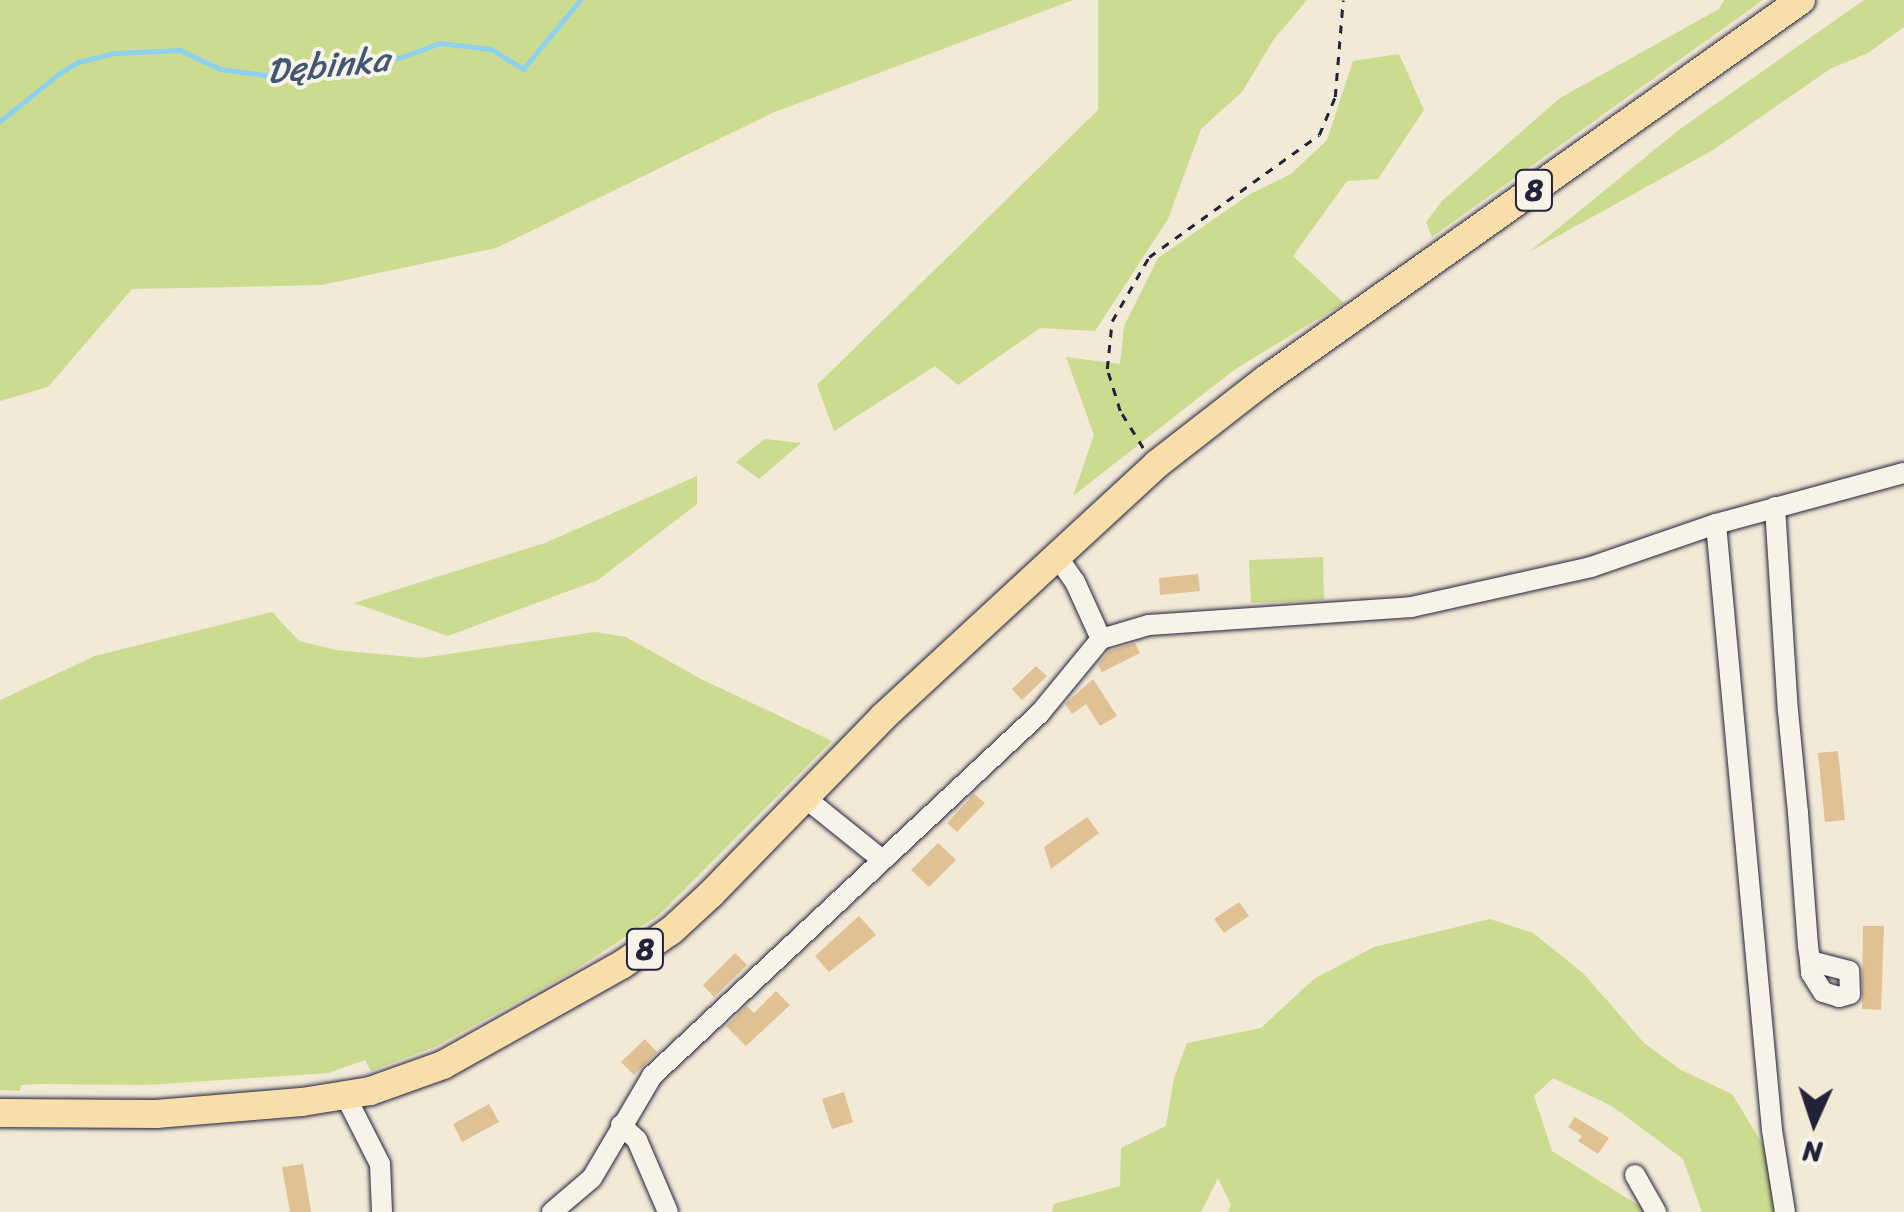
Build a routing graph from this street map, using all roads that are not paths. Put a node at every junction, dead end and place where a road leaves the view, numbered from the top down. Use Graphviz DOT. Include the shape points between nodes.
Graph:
graph roads {
  1 [pos="1802,0"];
  2 [pos="1904,473"];
  3 [pos="1775,508"];
  4 [pos="1716,524"];
  5 [pos="1056,555"];
  6 [pos="1101,638"];
  7 [pos="804,796"];
  8 [pos="880,858"];
  9 [pos="1810,961"];
  10 [pos="346,1096"];
  11 [pos="0,1113"];
  12 [pos="621,1125"];
  13 [pos="1635,1174"];
  14 [pos="382,1212"];
  15 [pos="552,1212"];
  16 [pos="668,1212"];
  17 [pos="1656,1212"];
  18 [pos="1784,1212"];
  1 -- 5 [label="highway, 8" via="1252,390"];
  2 -- 3 [label="street"];
  3 -- 4 [label="street"];
  3 -- 9 [label="street"];
  4 -- 6 [label="street" via="1591,566 1411,607 1149,626"];
  4 -- 18 [label="street"];
  5 -- 6 [label="street"];
  5 -- 7 [label="highway, 8"];
  6 -- 8 [label="street" via="1040,713"];
  7 -- 8 [label="street"];
  7 -- 10 [label="highway, 8" via="711,894 623,964 444,1066"];
  8 -- 12 [label="street" via="652,1076"];
  10 -- 11 [label="highway, 8" via="156,1114"];
  10 -- 14 [label="street" via="380,1164"];
  12 -- 15 [label="street" via="592,1178"];
  12 -- 16 [label="street" via="637,1140"];
  13 -- 17 [label="street"];
}
